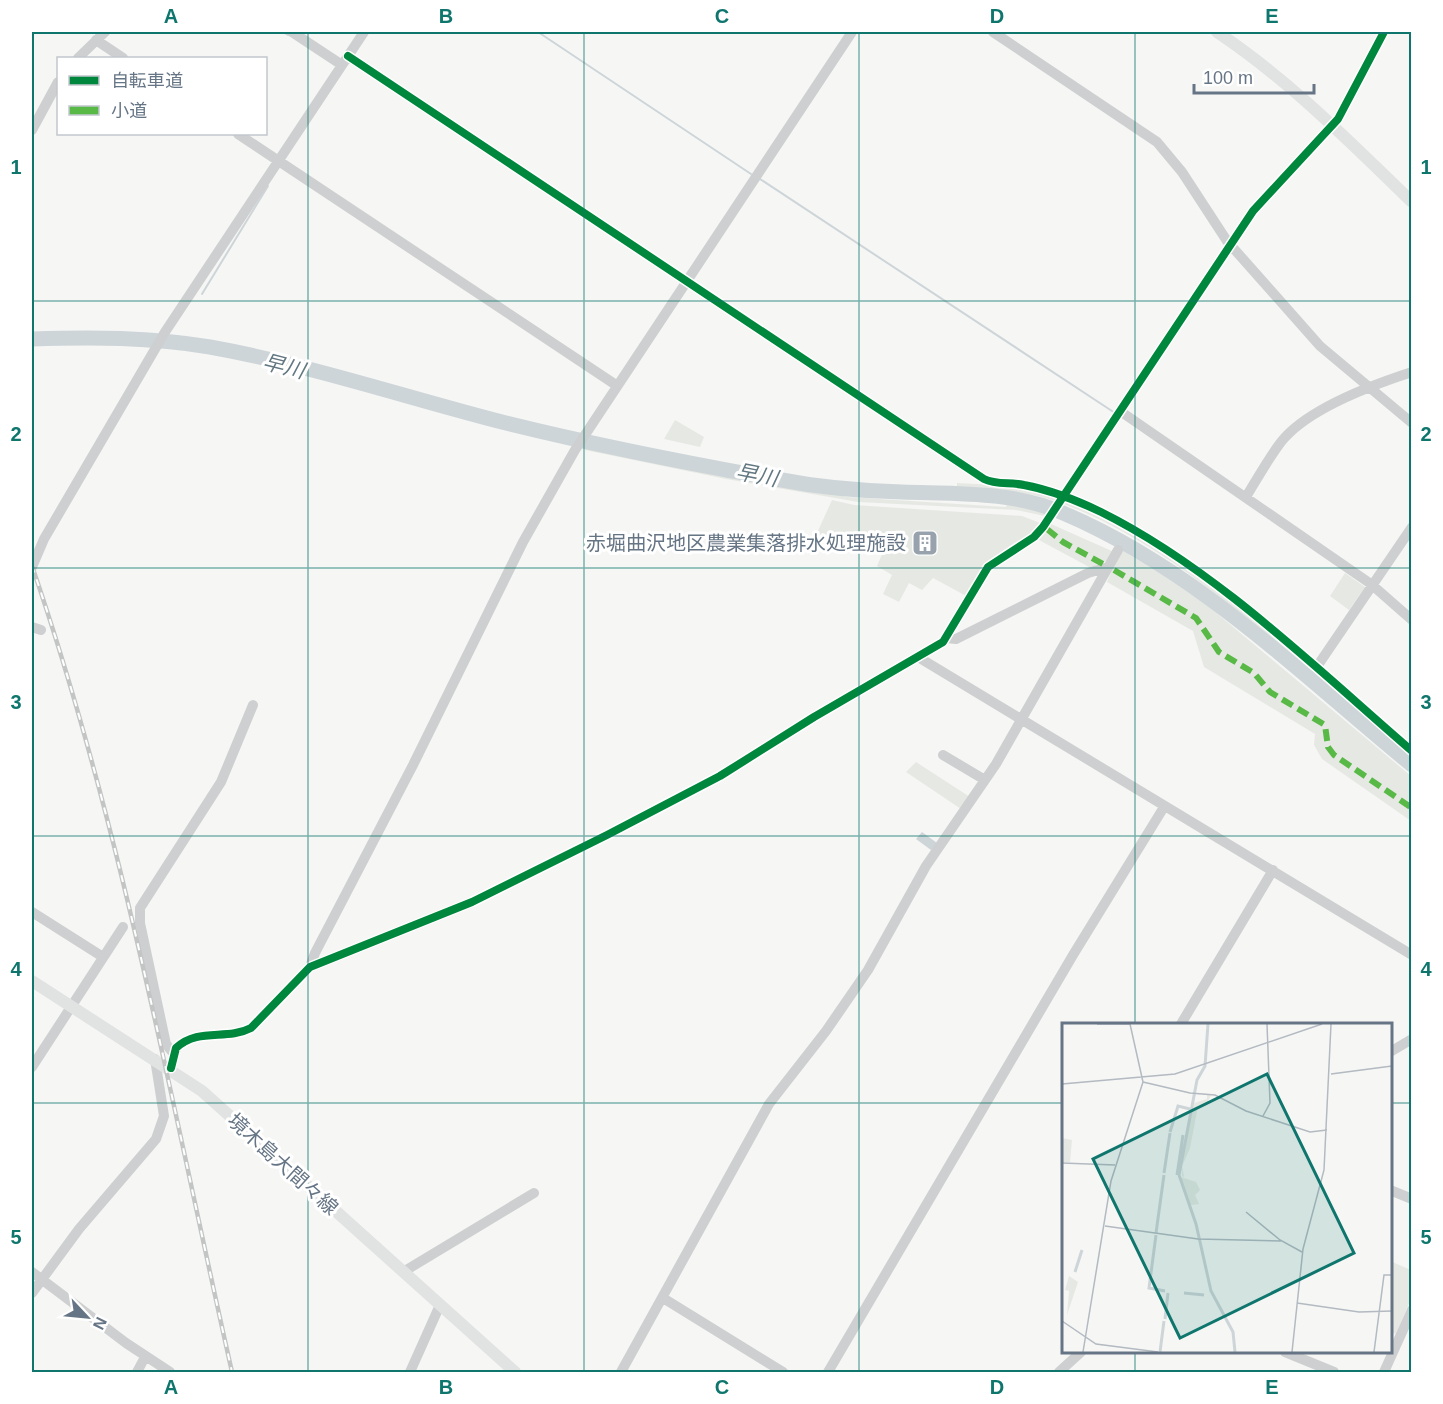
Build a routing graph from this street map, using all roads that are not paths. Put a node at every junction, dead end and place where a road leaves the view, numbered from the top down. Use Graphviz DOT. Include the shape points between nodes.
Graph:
graph roads {
  1 [pos="105,32"];
  2 [pos="292,32"];
  3 [pos="364,32"];
  4 [pos="852,32"];
  5 [pos="993,32"];
  6 [pos="1217,32"];
  7 [pos="1384,32"];
  8 [pos="96,40"];
  9 [pos="79,57"];
  10 [pos="122,57"];
  11 [pos="345,60"];
  12 [pos="57,84"];
  13 [pos="1333,125"];
  14 [pos="32,130"];
  15 [pos="240,135"];
  16 [pos="280,160"];
  17 [pos="1412,202"];
  18 [pos="1230,246"];
  19 [pos="686,279"];
  20 [pos="1412,372"];
  21 [pos="616,385"];
  22 [pos="1366,387"];
  23 [pos="1120,411"];
  24 [pos="1412,423"];
  25 [pos="1246,497"];
  26 [pos="1062,498"];
  27 [pos="1412,527"];
  28 [pos="1118,550"];
  29 [pos="32,567"];
  30 [pos="1108,567"];
  31 [pos="1371,584"];
  32 [pos="1412,620"];
  33 [pos="947,638"];
  34 [pos="918,657"];
  35 [pos="1316,668"];
  36 [pos="253,705"];
  37 [pos="1020,720"];
  38 [pos="1412,751"];
  39 [pos="943,755"];
  40 [pos="985,780"];
  41 [pos="1164,807"];
  42 [pos="1273,870"];
  43 [pos="32,912"];
  44 [pos="123,927"];
  45 [pos="1412,955"];
  46 [pos="103,957"];
  47 [pos="310,967"];
  48 [pos="32,981"];
  49 [pos="71,1006"];
  50 [pos="1182,1023"];
  51 [pos="1412,1039"];
  52 [pos="1392,1051"];
  53 [pos="173,1053"];
  54 [pos="155,1059"];
  55 [pos="32,1067"];
  56 [pos="171,1068"];
  57 [pos="1392,1191"];
  58 [pos="534,1193"];
  59 [pos="1412,1199"];
  60 [pos="32,1272"];
  61 [pos="403,1272"];
  62 [pos="42,1278"];
  63 [pos="32,1293"];
  64 [pos="663,1298"];
  65 [pos="440,1305"];
  66 [pos="1412,1310"];
  67 [pos="1079,1353"];
  68 [pos="1287,1353"];
  69 [pos="145,1357"];
  70 [pos="137,1372"];
  71 [pos="170,1372"];
  72 [pos="410,1372"];
  73 [pos="515,1372"];
  74 [pos="621,1372"];
  75 [pos="783,1372"];
  76 [pos="828,1372"];
  77 [pos="1059,1372"];
  78 [pos="1334,1372"];
  79 [pos="1384,1372"];
  1 -- 8 [label="street"];
  2 -- 11 [label="street"];
  3 -- 11 [label="street"];
  4 -- 19 [label="street"];
  5 -- 18 [label="street" via="1157,142 1182,172"];
  6 -- 13 [label="main road" via="1242,48"];
  7 -- 13 [label="street"];
  8 -- 9 [label="street"];
  8 -- 10 [label="street"];
  11 -- 16 [label="street"];
  11 -- 19 [label="street"];
  12 -- 14 [label="street"];
  13 -- 17 [label="main road"];
  13 -- 18 [label="street" via="1258,203"];
  15 -- 16 [label="street"];
  16 -- 21 [label="street"];
  16 -- 29 [label="street" via="165,332 44,539"];
  18 -- 22 [label="street" via="1320,346"];
  18 -- 23 [label="street"];
  19 -- 21 [label="street"];
  19 -- 26 [label="street" via="984,479 1024,485"];
  20 -- 22 [label="street"];
  21 -- 47 [label="street" via="523,542"];
  22 -- 24 [label="street"];
  22 -- 25 [label="street" via="1291,432"];
  23 -- 25 [label="street"];
  23 -- 26 [label="street"];
  25 -- 31 [label="street"];
  26 -- 33 [label="street" via="1034,537 988,567"];
  26 -- 35 [label="street" via="1111,517 1163,549 1231,597"];
  27 -- 31 [label="street"];
  28 -- 30 [label="street"];
  30 -- 33 [label="street" via="1088,573 956,639"];
  30 -- 37 [label="street"];
  31 -- 32 [label="street"];
  31 -- 35 [label="street"];
  33 -- 34 [label="street"];
  34 -- 37 [label="street"];
  34 -- 47 [label="street" via="720,776 612,832 472,902"];
  35 -- 38 [label="street"];
  36 -- 53 [label="street" via="221,782 140,908 166,1044"];
  37 -- 40 [label="street"];
  37 -- 41 [label="street"];
  39 -- 40 [label="street"];
  40 -- 64 [label="street" via="926,866 868,970 769,1104"];
  41 -- 42 [label="street"];
  41 -- 76 [label="street"];
  42 -- 45 [label="street"];
  42 -- 50 [label="street"];
  43 -- 46 [label="street"];
  44 -- 46 [label="street"];
  46 -- 49 [label="street"];
  47 -- 53 [label="street" via="252,1028 239,1034 198,1035 180,1044"];
  48 -- 49 [label="main road, 境木島大間々線"];
  49 -- 54 [label="main road, 境木島大間々線"];
  49 -- 55 [label="street"];
  51 -- 52 [label="street"];
  53 -- 56 [label="street"];
  54 -- 56 [label="main road, 境木島大間々線"];
  54 -- 62 [label="street" via="165,1116 156,1139"];
  56 -- 61 [label="main road, 境木島大間々線" via="202,1091"];
  57 -- 59 [label="street"];
  58 -- 61 [label="street"];
  60 -- 62 [label="street"];
  61 -- 65 [label="main road, 境木島大間々線"];
  62 -- 63 [label="street"];
  62 -- 69 [label="street"];
  64 -- 74 [label="street"];
  64 -- 75 [label="street"];
  65 -- 72 [label="street"];
  65 -- 73 [label="main road, 境木島大間々線"];
  66 -- 79 [label="street"];
  67 -- 77 [label="street"];
  68 -- 78 [label="street"];
  69 -- 70 [label="street"];
  69 -- 71 [label="street"];
}
